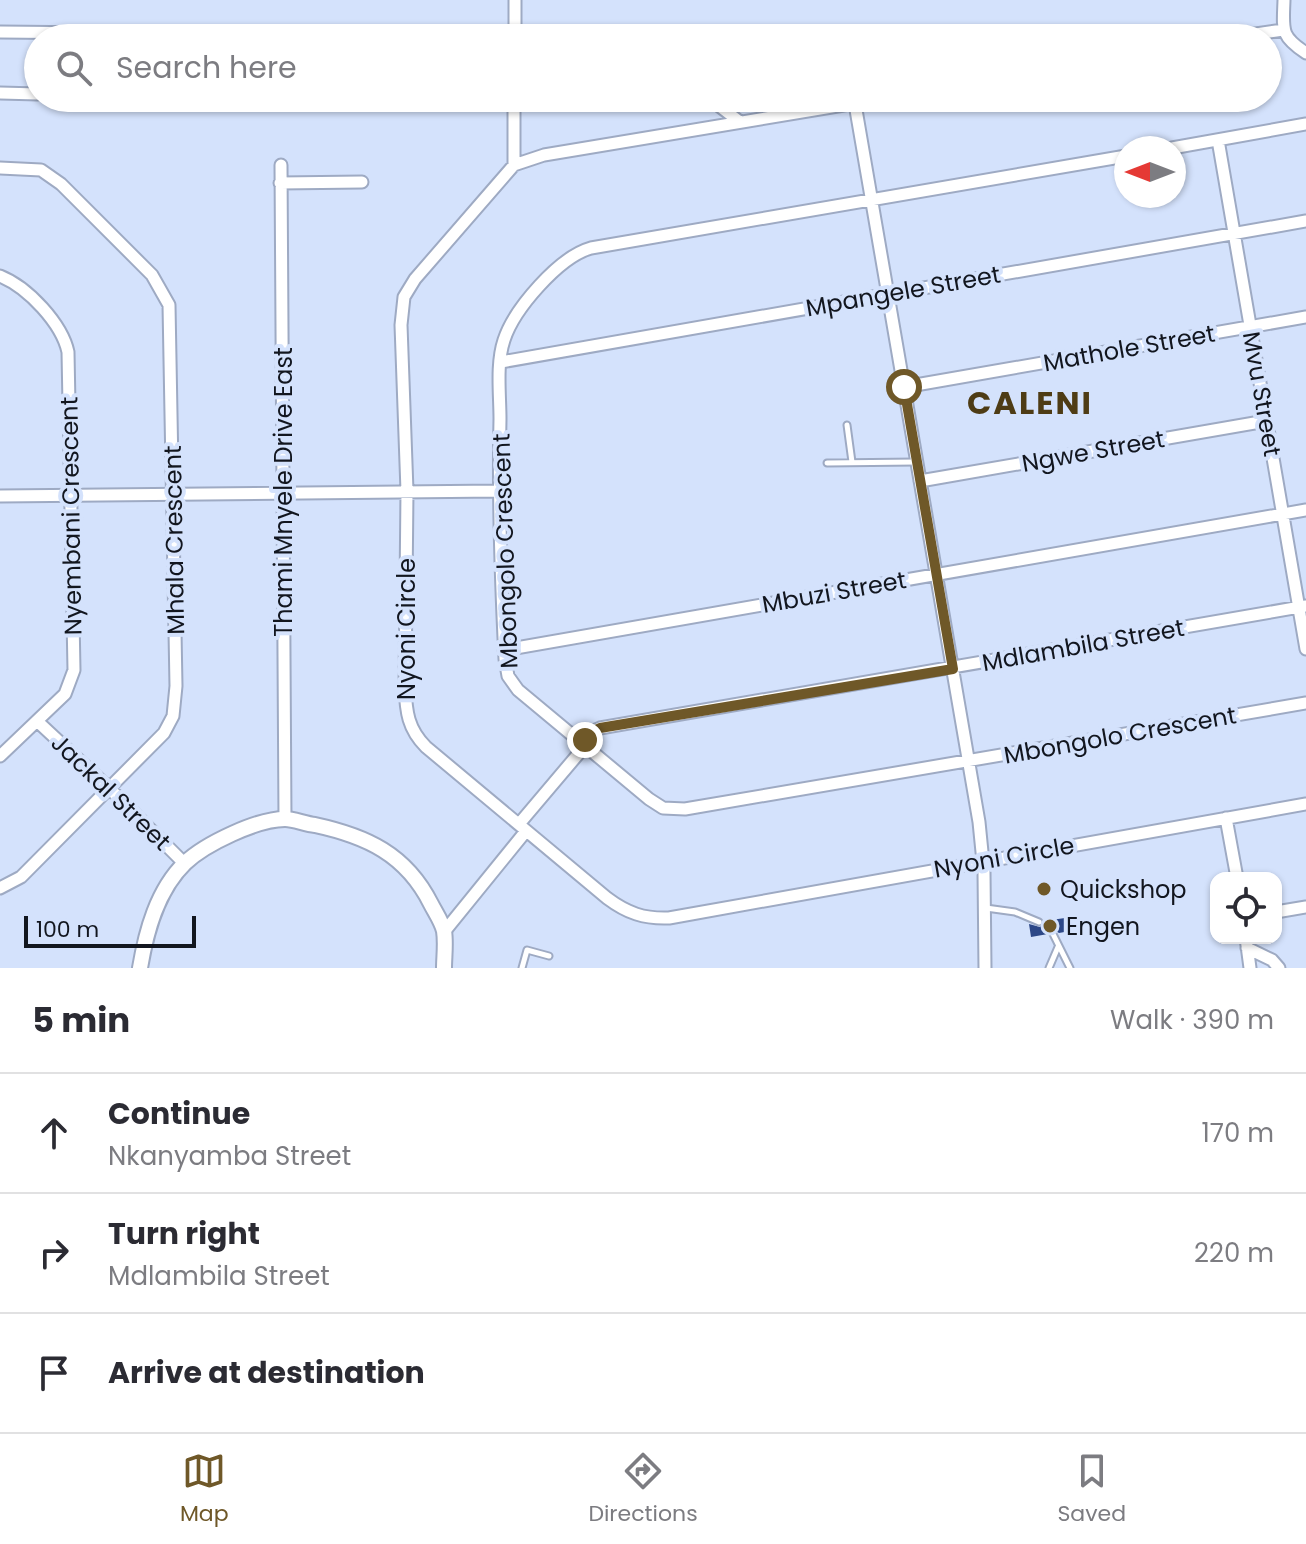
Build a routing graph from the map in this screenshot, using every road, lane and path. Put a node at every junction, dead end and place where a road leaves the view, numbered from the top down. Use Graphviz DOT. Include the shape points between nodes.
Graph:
graph roads {
  1 [pos="515,0"];
  2 [pos="1284,0"];
  3 [pos="515,24"];
  4 [pos="1283,30"];
  5 [pos="0,32"];
  6 [pos="24,32"];
  7 [pos="1306,53"];
  8 [pos="0,93"];
  9 [pos="24,94"];
  10 [pos="514,112"];
  11 [pos="727,112"];
  12 [pos="788,112"];
  13 [pos="856,112"];
  14 [pos="740,122"];
  15 [pos="1306,124"];
  16 [pos="1218,140"];
  17 [pos="1186,146"];
  18 [pos="1114,158"];
  19 [pos="281,165"];
  20 [pos="514,165"];
  21 [pos="0,168"];
  22 [pos="362,182"];
  23 [pos="280,183"];
  24 [pos="871,201"];
  25 [pos="1306,221"];
  26 [pos="1233,234"];
  27 [pos="0,276"];
  28 [pos="887,294"];
  29 [pos="1306,317"];
  30 [pos="1250,327"];
  31 [pos="501,362"];
  32 [pos="904,387"];
  33 [pos="1266,421"];
  34 [pos="847,425"];
  35 [pos="852,462"];
  36 [pos="917,462"];
  37 [pos="827,463"];
  38 [pos="920,481"];
  39 [pos="407,491"];
  40 [pos="498,491"];
  41 [pos="284,493"];
  42 [pos="174,494"];
  43 [pos="71,495"];
  44 [pos="0,496"];
  45 [pos="1306,510"];
  46 [pos="1282,514"];
  47 [pos="936,574"];
  48 [pos="1303,606"];
  49 [pos="1306,649"];
  50 [pos="504,650"];
  51 [pos="953,669"];
  52 [pos="1306,703"];
  53 [pos="37,721"];
  54 [pos="563,728"];
  55 [pos="591,732"];
  56 [pos="584,745"];
  57 [pos="0,756"];
  58 [pos="969,760"];
  59 [pos="110,789"];
  60 [pos="1306,804"];
  61 [pos="1226,818"];
  62 [pos="285,819"];
  63 [pos="523,828"];
  64 [pos="984,861"];
  65 [pos="185,864"];
  66 [pos="1236,872"];
  67 [pos="0,888"];
  68 [pos="1306,907"];
  69 [pos="985,908"];
  70 [pos="1282,911"];
  71 [pos="1039,922"];
  72 [pos="444,932"];
  73 [pos="1053,934"];
  74 [pos="1247,944"];
  75 [pos="1248,944"];
  76 [pos="1058,946"];
  77 [pos="549,956"];
  78 [pos="140,968"];
  79 [pos="444,968"];
  80 [pos="522,968"];
  81 [pos="985,968"];
  82 [pos="1049,968"];
  83 [pos="1070,968"];
  84 [pos="1250,968"];
  85 [pos="1279,968"];
  1 -- 3 [label="street"];
  2 -- 4 [label="street"];
  4 -- 7 [label="street"];
  5 -- 6 [label="street"];
  8 -- 9 [label="street"];
  10 -- 20 [label="street"];
  11 -- 14 [label="street"];
  12 -- 14 [label="street"];
  13 -- 24 [label="street"];
  14 -- 20 [label="street" via="544,155"];
  15 -- 16 [label="street"];
  16 -- 17 [label="street"];
  16 -- 26 [label="street, Mvu Street"];
  18 -- 24 [label="street, Mbongolo Crescent"];
  19 -- 23 [label="street, Thami Mnyele Drive East"];
  20 -- 39 [label="street, Nyoni Circle" via="404,297"];
  21 -- 42 [label="street, Mhala Crescent" via="41,170 71,194 164,293 171,318"];
  22 -- 23 [label="street"];
  23 -- 41 [label="street, Thami Mnyele Drive East"];
  24 -- 28 [label="street"];
  24 -- 31 [label="street, Mbongolo Crescent" via="576,253 513,320"];
  25 -- 26 [label="street, Mpangele Street"];
  26 -- 28 [label="street, Mpangele Street"];
  26 -- 30 [label="street, Mvu Street"];
  27 -- 43 [label="street, Nyembani Crescent" via="39,305 66,342"];
  28 -- 31 [label="street, Mpangele Street"];
  28 -- 32 [label="street"];
  29 -- 30 [label="street, Mathole Street"];
  30 -- 32 [label="street, Mathole Street"];
  30 -- 33 [label="street, Mvu Street"];
  31 -- 40 [label="street, Mbongolo Crescent"];
  32 -- 36 [label="street"];
  33 -- 38 [label="street, Ngwe Street"];
  33 -- 46 [label="street, Mvu Street"];
  34 -- 35 [label="lane"];
  35 -- 36 [label="lane"];
  35 -- 37 [label="lane"];
  36 -- 38 [label="street"];
  38 -- 47 [label="street"];
  39 -- 40 [label="street"];
  39 -- 41 [label="street"];
  39 -- 63 [label="street, Nyoni Circle" via="408,722 426,747"];
  40 -- 50 [label="street, Mbongolo Crescent"];
  41 -- 42 [label="street"];
  41 -- 62 [label="street, Thami Mnyele Drive East"];
  42 -- 43 [label="street"];
  42 -- 59 [label="street, Mhala Crescent" via="173,716 164,733"];
  43 -- 44 [label="street"];
  43 -- 53 [label="street, Nyembani Crescent" via="74,670 65,694"];
  45 -- 46 [label="street, Mbuzi Street"];
  46 -- 47 [label="street, Mbuzi Street"];
  46 -- 48 [label="street, Mvu Street"];
  47 -- 50 [label="street, Mbuzi Street"];
  47 -- 51 [label="street"];
  48 -- 49 [label="street, Mvu Street"];
  48 -- 51 [label="street, Mdlambila Street"];
  50 -- 54 [label="street, Mbongolo Crescent" via="512,683"];
  51 -- 55 [label="street, Mdlambila Street"];
  51 -- 58 [label="street"];
  52 -- 58 [label="street, Mbongolo Crescent"];
  53 -- 57 [label="street, Nyembani Crescent"];
  53 -- 59 [label="street, Jackal Street"];
  54 -- 55 [label="street"];
  54 -- 56 [label="street, Mbongolo Crescent"];
  55 -- 56 [label="street"];
  56 -- 58 [label="street, Mbongolo Crescent" via="649,799 671,809"];
  56 -- 63 [label="street"];
  58 -- 64 [label="street"];
  59 -- 65 [label="street, Jackal Street"];
  59 -- 67 [label="street, Mhala Crescent" via="21,877"];
  60 -- 61 [label="street, Nyoni Circle"];
  61 -- 64 [label="street, Nyoni Circle"];
  61 -- 66 [label="street"];
  62 -- 65 [label="street" via="222,840"];
  62 -- 72 [label="street" via="348,832 399,861 421,887"];
  63 -- 64 [label="street, Nyoni Circle" via="618,907 650,918"];
  63 -- 72 [label="street"];
  64 -- 69 [label="street"];
  65 -- 78 [label="street" via="154,913"];
  68 -- 70 [label="street"];
  69 -- 71 [label="lane"];
  69 -- 81 [label="street"];
  72 -- 79 [label="street"];
  73 -- 76 [label="lane"];
  74 -- 84 [label="street"];
  75 -- 85 [label="street"];
  76 -- 82 [label="lane"];
  76 -- 83 [label="lane"];
  77 -- 80 [label="lane" via="527,950"];
}
